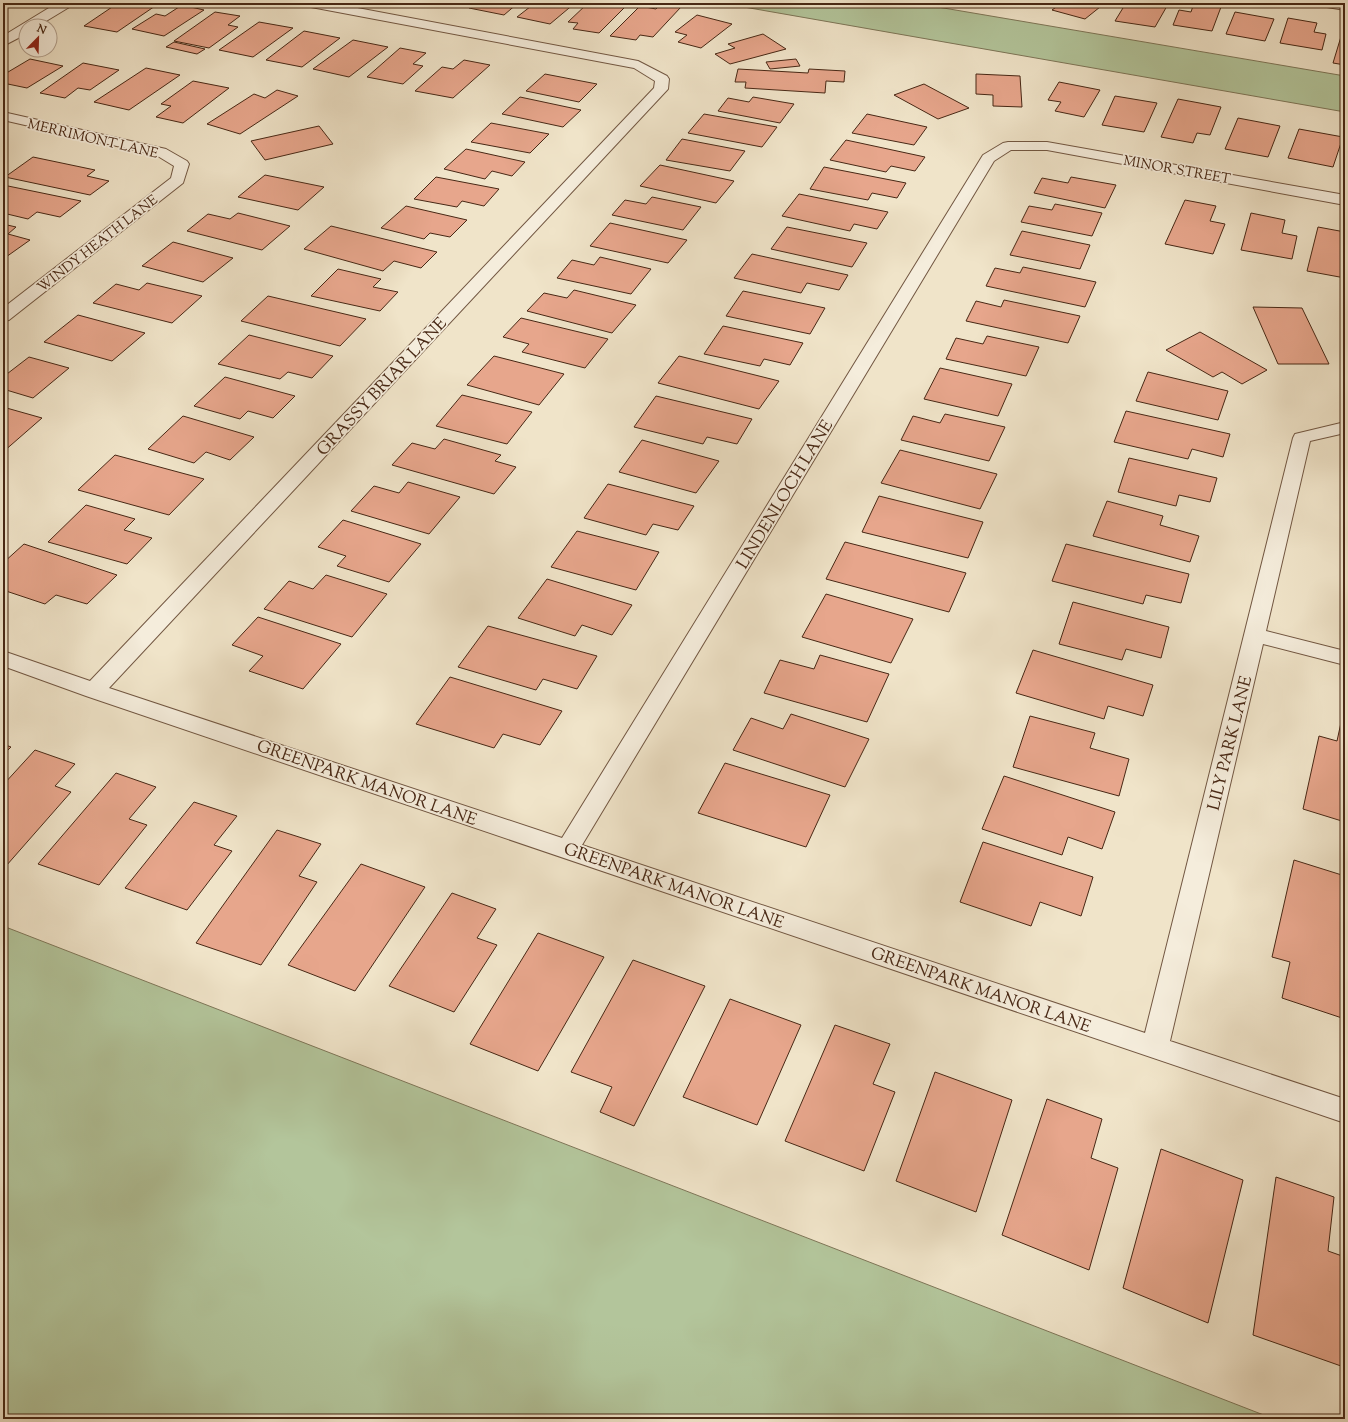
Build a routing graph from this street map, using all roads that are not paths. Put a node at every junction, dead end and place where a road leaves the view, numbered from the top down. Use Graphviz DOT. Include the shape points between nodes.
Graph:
graph roads {
  1 [pos="66,3"];
  2 [pos="311,3"];
  3 [pos="1326,3"];
  4 [pos="1345,6"];
  5 [pos="42,18"];
  6 [pos="18,33"];
  7 [pos="3,42"];
  8 [pos="3,116"];
  9 [pos="1008,146"];
  10 [pos="182,164"];
  11 [pos="1345,200"];
  12 [pos="3,316"];
  13 [pos="1345,428"];
  14 [pos="1255,635"];
  15 [pos="3,658"];
  16 [pos="1345,658"];
  17 [pos="94,691"];
  18 [pos="567,850"];
  19 [pos="1156,1047"];
  20 [pos="1345,1111"];
  1 -- 5 [label="street"];
  2 -- 17 [label="street, GRASSY BRIAR LANE" via="638,65 662,79 660,89"];
  3 -- 4 [label="street"];
  6 -- 7 [label="street"];
  8 -- 10 [label="street, MERRIMONT LANE" via="161,152"];
  9 -- 11 [label="street, MINOR STREET" via="1047,146"];
  9 -- 18 [label="street, LINDENLOCH LANE" via="988,158"];
  10 -- 12 [label="street, WINDY HEATH LANE" via="178,180"];
  13 -- 14 [label="street, LILY PARK LANE" via="1302,438"];
  14 -- 16 [label="street"];
  14 -- 19 [label="street, LILY PARK LANE"];
  15 -- 17 [label="street, GREENPARK MANOR LANE"];
  17 -- 18 [label="street, GREENPARK MANOR LANE"];
  18 -- 19 [label="street, GREENPARK MANOR LANE"];
  19 -- 20 [label="street, GREENPARK MANOR LANE"];
}
